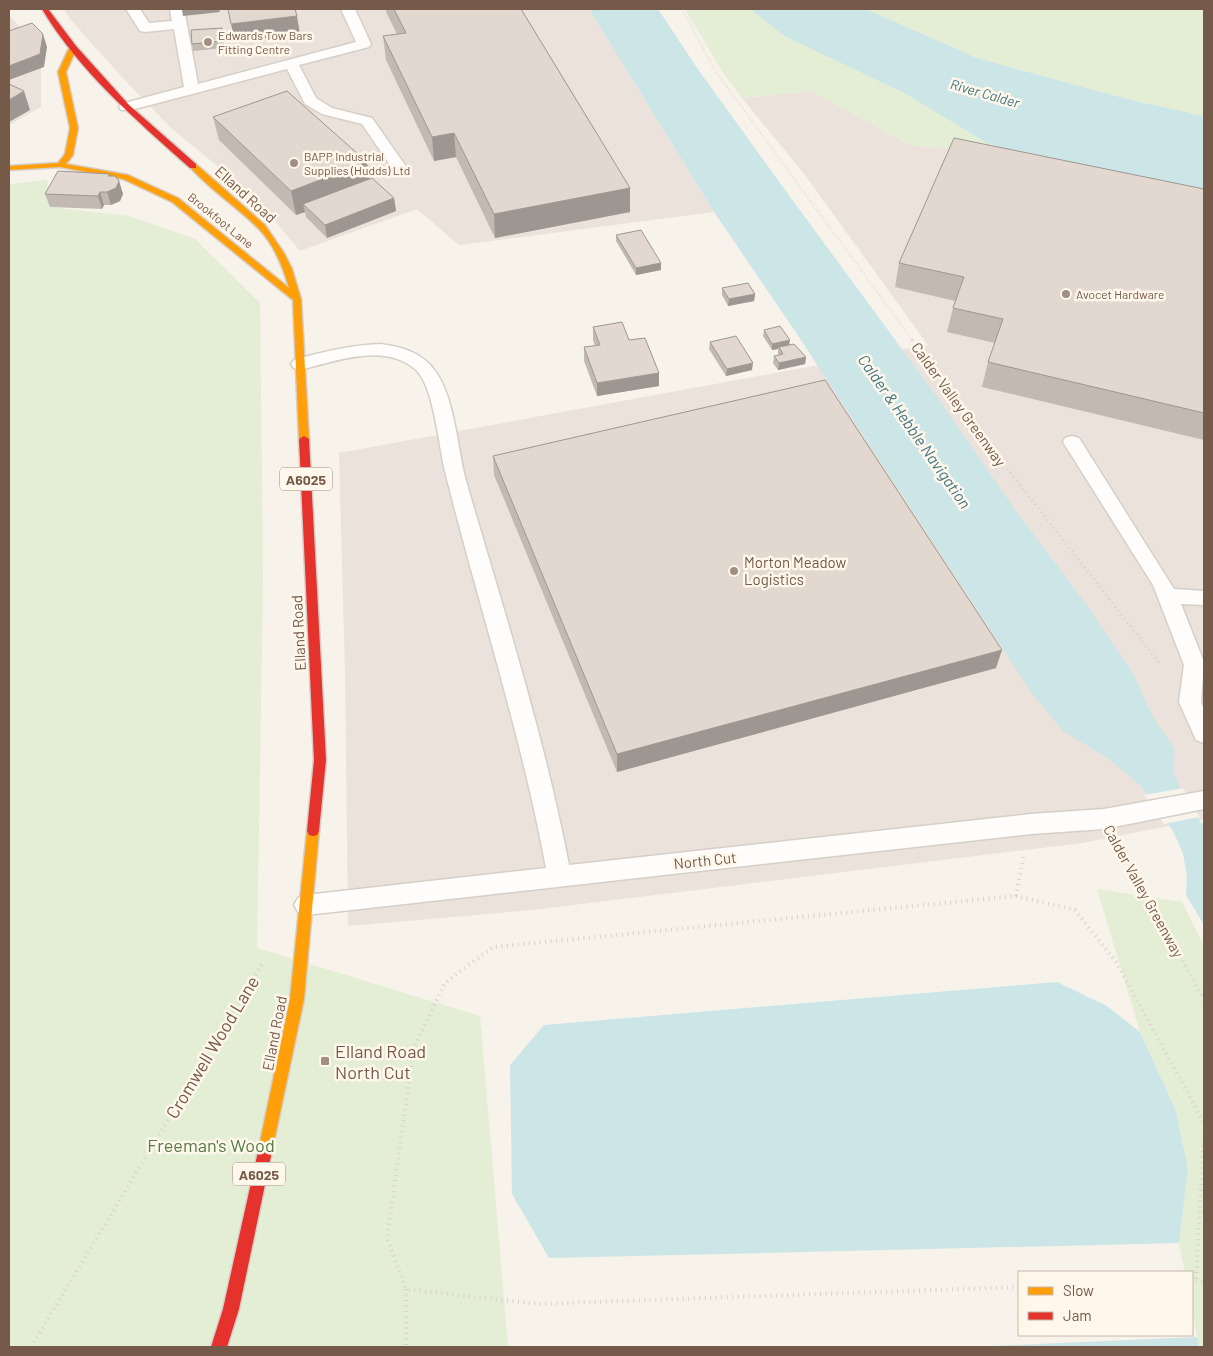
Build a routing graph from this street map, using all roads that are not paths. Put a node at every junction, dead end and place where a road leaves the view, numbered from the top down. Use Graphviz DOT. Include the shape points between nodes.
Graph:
graph roads {
  1 [pos="45,9"];
  2 [pos="133,9"];
  3 [pos="177,9"];
  4 [pos="348,9"];
  5 [pos="180,24"];
  6 [pos="74,48"];
  7 [pos="291,63"];
  8 [pos="192,90"];
  9 [pos="126,107"];
  10 [pos="60,165"];
  11 [pos="9,168"];
  12 [pos="399,168"];
  13 [pos="297,299"];
  14 [pos="300,364"];
  15 [pos="1072,442"];
  16 [pos="1167,596"];
  17 [pos="1204,598"];
  18 [pos="1204,734"];
  19 [pos="1204,800"];
  20 [pos="1104,819"];
  21 [pos="559,876"];
  22 [pos="306,905"];
  23 [pos="219,1347"];
  1 -- 6 [label="main road, Elland Road / A6025"];
  2 -- 5 [label="lane" via="145,28"];
  3 -- 5 [label="lane"];
  4 -- 7 [label="lane" via="364,44"];
  5 -- 8 [label="lane"];
  6 -- 9 [label="main road, Elland Road / A6025"];
  6 -- 10 [label="main road" via="62,72 74,128 69,155"];
  7 -- 8 [label="lane"];
  7 -- 12 [label="lane" via="310,100 327,111 367,121"];
  8 -- 9 [label="lane"];
  9 -- 13 [label="main road, Elland Road / A6025" via="262,227 275,242 289,269"];
  10 -- 11 [label="main road, Brookfoot Lane"];
  10 -- 13 [label="main road, Brookfoot Lane" via="125,177 175,200"];
  13 -- 14 [label="main road, Elland Road / A6025"];
  14 -- 21 [label="lane" via="365,350 386,350 400,353 424,367 434,386 540,785"];
  14 -- 22 [label="main road, Elland Road / A6025" via="320,760"];
  15 -- 16 [label="lane" via="1162,583"];
  16 -- 17 [label="lane"];
  16 -- 18 [label="lane" via="1195,665 1190,702"];
  19 -- 20 [label="lane, Calder Valley Greenway"];
  20 -- 21 [label="lane, North Cut" via="1031,824"];
  21 -- 22 [label="lane, North Cut"];
  22 -- 23 [label="main road, Elland Road / A6025" via="297,999"];
}
